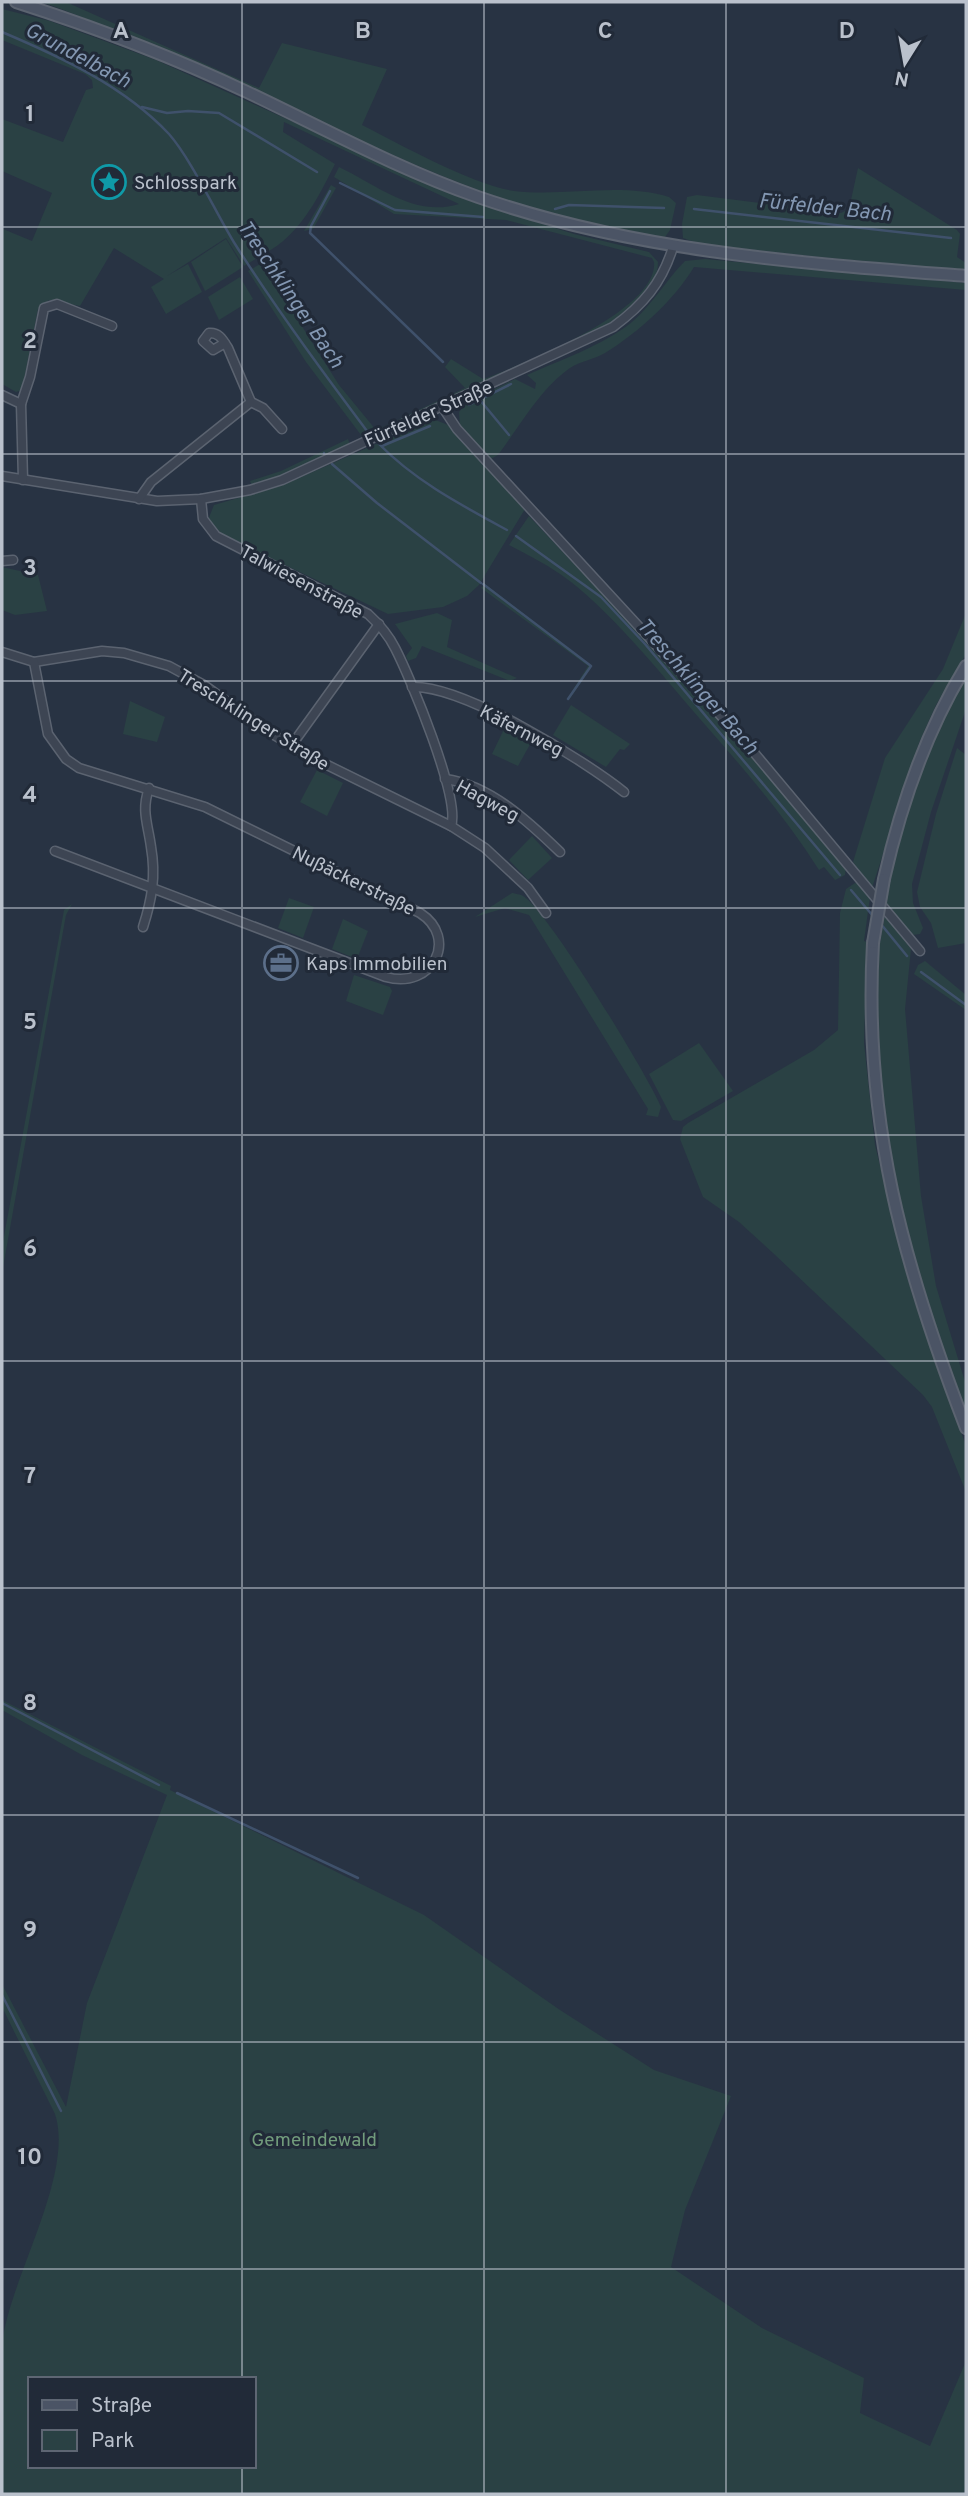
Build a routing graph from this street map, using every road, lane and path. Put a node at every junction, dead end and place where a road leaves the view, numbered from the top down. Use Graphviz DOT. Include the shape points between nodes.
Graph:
graph roads {
  1 [pos="16,2"];
  2 [pos="673,247"];
  3 [pos="966,276"];
  4 [pos="112,326"];
  5 [pos="225,343"];
  6 [pos="2,394"];
  7 [pos="251,402"];
  8 [pos="21,404"];
  9 [pos="443,408"];
  10 [pos="282,429"];
  11 [pos="2,476"];
  12 [pos="23,480"];
  13 [pos="139,499"];
  14 [pos="201,499"];
  15 [pos="13,560"];
  16 [pos="2,561"];
  17 [pos="379,624"];
  18 [pos="2,652"];
  19 [pos="34,662"];
  20 [pos="966,666"];
  21 [pos="412,687"];
  22 [pos="291,746"];
  23 [pos="445,779"];
  24 [pos="149,789"];
  25 [pos="624,792"];
  26 [pos="451,826"];
  27 [pos="55,851"];
  28 [pos="560,852"];
  29 [pos="154,887"];
  30 [pos="546,913"];
  31 [pos="143,927"];
  32 [pos="920,951"];
  33 [pos="966,1428"];
  1 -- 2 [label="main road" via="232,86 477,197"];
  2 -- 3 [label="main road"];
  2 -- 9 [label="street, Fürfelder Straße" via="657,287 613,327"];
  4 -- 8 [label="street" via="66,307 46,305"];
  5 -- 7 [label="street"];
  6 -- 8 [label="street"];
  7 -- 10 [label="street"];
  7 -- 13 [label="street" via="151,482"];
  8 -- 12 [label="street"];
  9 -- 14 [label="street, Fürfelder Straße" via="282,480"];
  9 -- 32 [label="street" via="457,429 746,743"];
  11 -- 12 [label="street, Fürfelder Straße"];
  12 -- 13 [label="street, Fürfelder Straße"];
  13 -- 14 [label="street, Fürfelder Straße"];
  14 -- 17 [label="street, Talwiesenstraße" via="203,519 216,536 368,614"];
  15 -- 16 [label="street"];
  17 -- 21 [label="street, Talwiesenstraße"];
  17 -- 22 [label="street"];
  18 -- 19 [label="street, Treschklinger Straße"];
  19 -- 22 [label="street, Treschklinger Straße" via="102,651 148,658 204,685"];
  19 -- 24 [label="street, Nußäckerstraße" via="48,734 66,759 95,775"];
  20 -- 33 [label="main road, bridge" via="921,757 884,879 873,943 870,1028 881,1144 917,1292"];
  21 -- 23 [label="street, Talwiesenstraße"];
  21 -- 25 [label="street, Käfernweg" via="448,694 525,729"];
  22 -- 26 [label="street, Treschklinger Straße"];
  23 -- 26 [label="street, Talwiesenstraße" via="454,809"];
  23 -- 28 [label="street, Hagweg" via="510,809"];
  24 -- 29 [label="street" via="143,810 152,847"];
  24 -- 29 [label="street, Nußäckerstraße" via="205,807 430,919 437,933 435,960 420,977 399,980"];
  26 -- 30 [label="street, Treschklinger Straße" via="503,863"];
  27 -- 29 [label="street, Nußäckerstraße"];
  29 -- 31 [label="street"];
}
